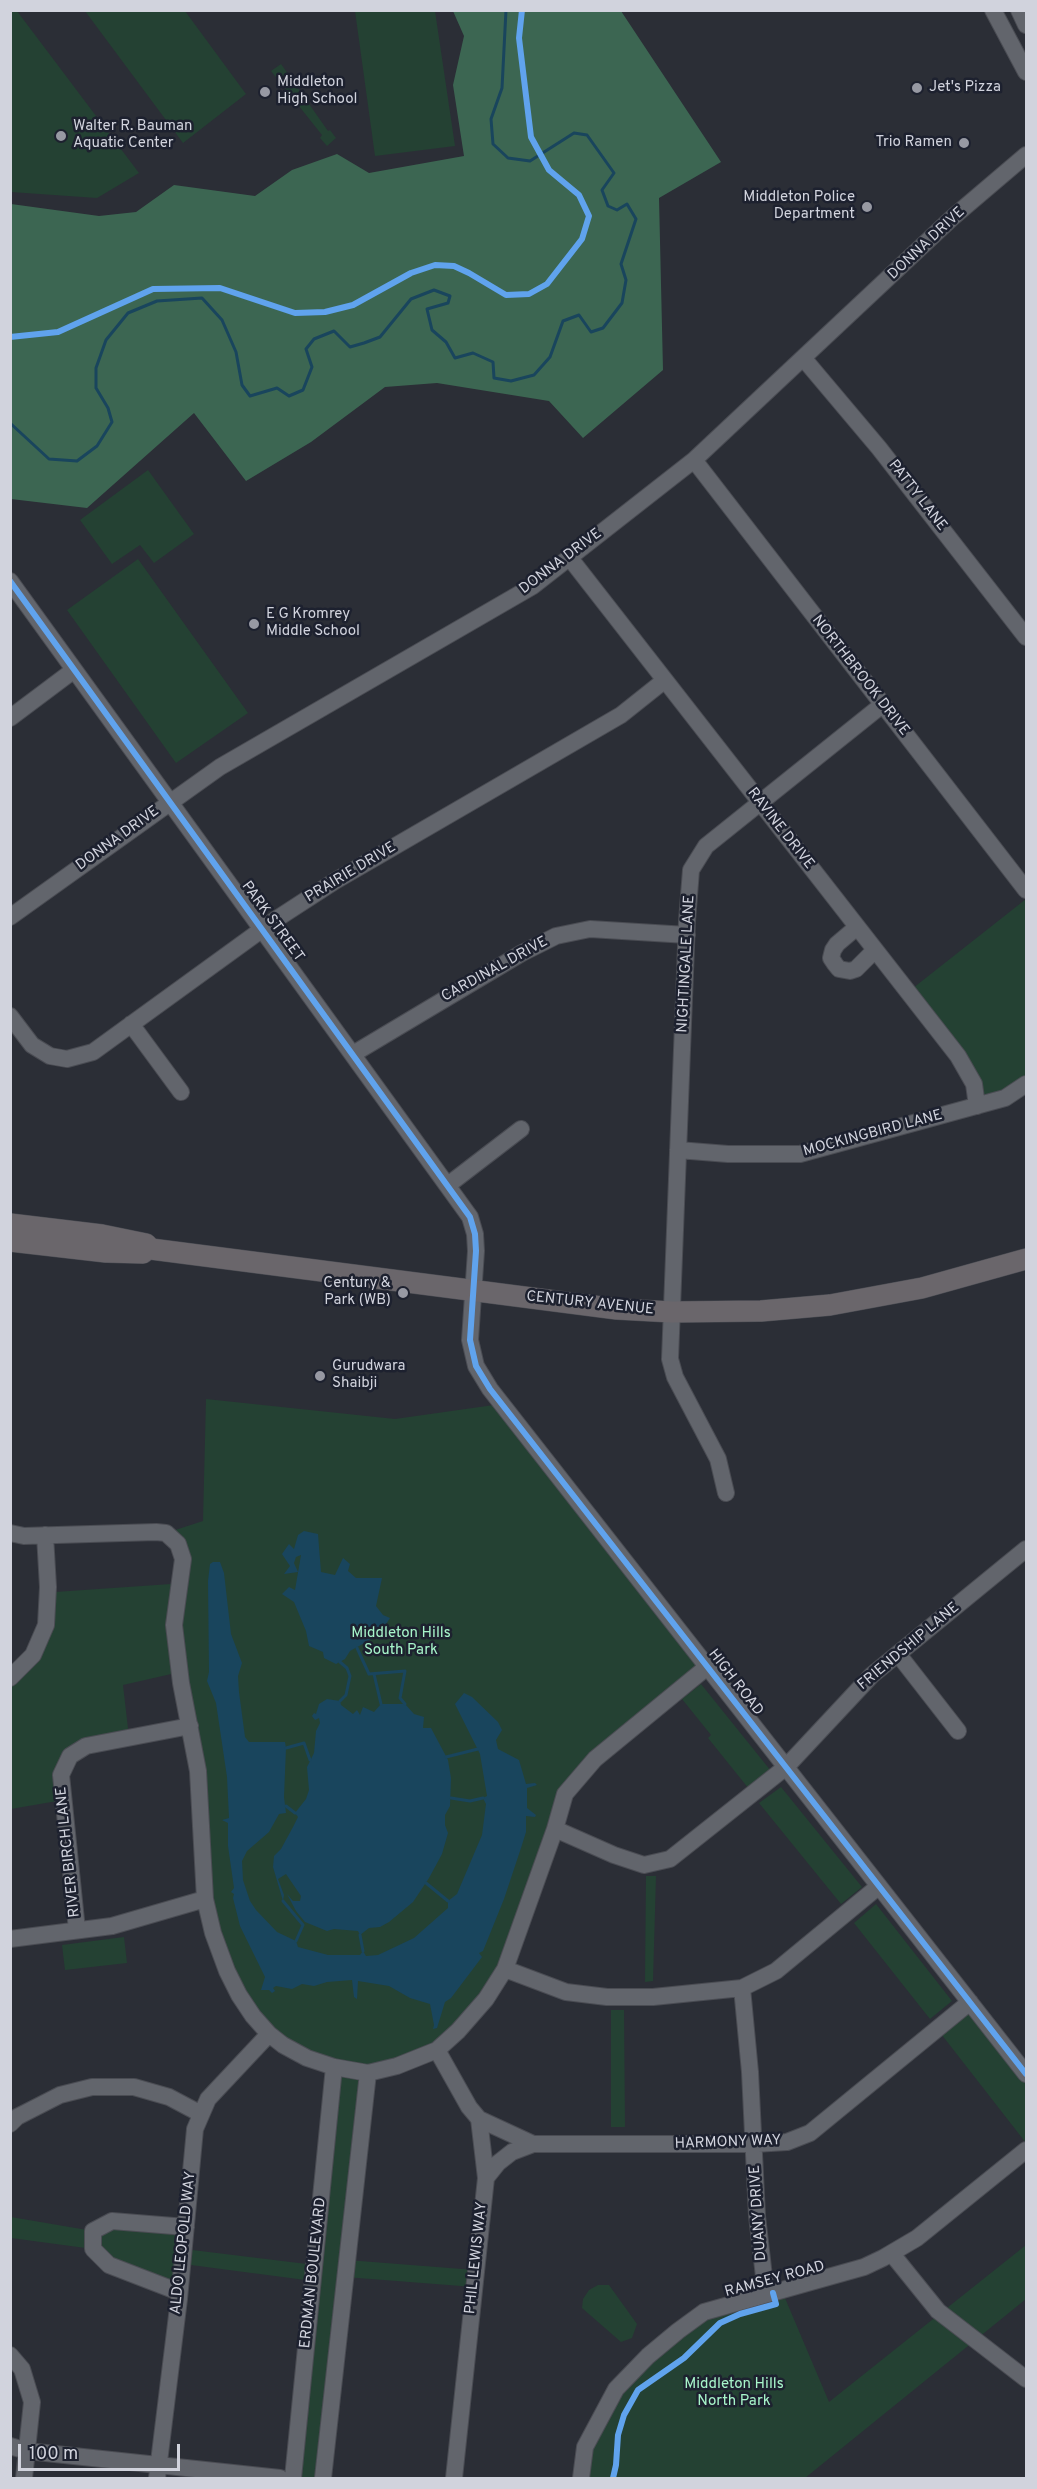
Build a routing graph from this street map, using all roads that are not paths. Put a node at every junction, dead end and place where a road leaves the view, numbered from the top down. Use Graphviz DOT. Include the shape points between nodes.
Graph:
graph roads {
  1 [pos="993,10"];
  2 [pos="1019,10"];
  3 [pos="1026,25"];
  4 [pos="1026,72"];
  5 [pos="1026,155"];
  6 [pos="804,359"];
  7 [pos="694,460"];
  8 [pos="569,557"];
  9 [pos="10,582"];
  10 [pos="1026,637"];
  11 [pos="74,670"];
  12 [pos="665,680"];
  13 [pos="882,705"];
  14 [pos="10,718"];
  15 [pos="170,801"];
  16 [pos="759,802"];
  17 [pos="1026,890"];
  18 [pos="10,917"];
  19 [pos="857,927"];
  20 [pos="262,929"];
  21 [pos="687,935"];
  22 [pos="875,950"];
  23 [pos="10,1016"];
  24 [pos="131,1024"];
  25 [pos="353,1054"];
  26 [pos="1026,1084"];
  27 [pos="181,1092"];
  28 [pos="977,1106"];
  29 [pos="521,1129"];
  30 [pos="678,1150"];
  31 [pos="448,1185"];
  32 [pos="10,1224"];
  33 [pos="10,1241"];
  34 [pos="151,1249"];
  35 [pos="1026,1259"];
  36 [pos="473,1290"];
  37 [pos="672,1312"];
  38 [pos="726,1493"];
  39 [pos="10,1533"];
  40 [pos="45,1535"];
  41 [pos="1024,1558"];
  42 [pos="898,1654"];
  43 [pos="707,1667"];
  44 [pos="10,1678"];
  45 [pos="190,1726"];
  46 [pos="958,1731"];
  47 [pos="786,1767"];
  48 [pos="555,1829"];
  49 [pos="879,1886"];
  50 [pos="205,1899"];
  51 [pos="77,1930"];
  52 [pos="10,1939"];
  53 [pos="505,1969"];
  54 [pos="742,1988"];
  55 [pos="970,2002"];
  56 [pos="269,2034"];
  57 [pos="438,2050"];
  58 [pos="334,2067"];
  59 [pos="368,2073"];
  60 [pos="1026,2074"];
  61 [pos="201,2114"];
  62 [pos="479,2119"];
  63 [pos="10,2124"];
  64 [pos="533,2144"];
  65 [pos="754,2144"];
  66 [pos="1026,2150"];
  67 [pos="486,2178"];
  68 [pos="186,2227"];
  69 [pos="892,2253"];
  70 [pos="179,2292"];
  71 [pos="766,2294"];
  72 [pos="10,2355"];
  73 [pos="1026,2379"];
  74 [pos="19,2449"];
  75 [pos="158,2472"];
  76 [pos="24,2478"];
  77 [pos="280,2478"];
  78 [pos="293,2478"];
  79 [pos="323,2478"];
  80 [pos="454,2478"];
  81 [pos="581,2478"];
  1 -- 4 [label="street"];
  2 -- 3 [label="street"];
  5 -- 6 [label="street, DONNA DRIVE" via="952,218"];
  6 -- 7 [label="street, DONNA DRIVE"];
  6 -- 10 [label="street, PATTY LANE" via="879,448"];
  7 -- 8 [label="street, DONNA DRIVE"];
  7 -- 13 [label="street, NORTHBROOK DRIVE"];
  8 -- 12 [label="street, RAVINE DRIVE"];
  8 -- 15 [label="street, DONNA DRIVE" via="533,586 220,767"];
  9 -- 11 [label="street, PARK STREET"];
  11 -- 14 [label="street"];
  11 -- 15 [label="street, PARK STREET"];
  12 -- 16 [label="street, RAVINE DRIVE"];
  12 -- 20 [label="street, PRAIRIE DRIVE" via="621,715 335,881"];
  13 -- 16 [label="street, NIGHTINGALE LANE"];
  13 -- 17 [label="street, NORTHBROOK DRIVE"];
  15 -- 18 [label="street, DONNA DRIVE"];
  15 -- 20 [label="street, PARK STREET"];
  16 -- 19 [label="street, RAVINE DRIVE"];
  16 -- 21 [label="street, NIGHTINGALE LANE" via="706,846 697,860 692,870"];
  19 -- 22 [label="street, RAVINE DRIVE"];
  19 -- 22 [label="street" via="837,944 831,958 835,964 850,972"];
  20 -- 24 [label="street, PRAIRIE DRIVE"];
  20 -- 25 [label="street, PARK STREET"];
  21 -- 25 [label="street, CARDINAL DRIVE" via="590,929 556,936 522,952"];
  21 -- 30 [label="street, NIGHTINGALE LANE"];
  22 -- 28 [label="street, RAVINE DRIVE" via="958,1056 974,1084"];
  23 -- 24 [label="street, PRAIRIE DRIVE" via="41,1052 67,1059 85,1056"];
  24 -- 27 [label="street"];
  25 -- 31 [label="street, PARK STREET"];
  26 -- 28 [label="street, MOCKINGBIRD LANE" via="1009,1096"];
  28 -- 30 [label="street, MOCKINGBIRD LANE" via="800,1154"];
  29 -- 31 [label="street"];
  30 -- 37 [label="street, NIGHTINGALE LANE"];
  31 -- 36 [label="street, PARK STREET" via="470,1217 476,1234"];
  32 -- 34 [label="main road, CENTURY AVENUE" via="102,1235 146,1244"];
  33 -- 34 [label="main road, CENTURY AVENUE" via="114,1253 146,1253"];
  34 -- 36 [label="main road, CENTURY AVENUE"];
  35 -- 37 [label="main road, CENTURY AVENUE" via="922,1288 830,1305"];
  36 -- 37 [label="main road, CENTURY AVENUE" via="617,1309"];
  36 -- 43 [label="street, HIGH ROAD" via="472,1355 490,1389"];
  37 -- 38 [label="street, NIGHTINGALE LANE" via="670,1359 675,1377 718,1459"];
  39 -- 40 [label="street"];
  40 -- 44 [label="street" via="46,1625 33,1655"];
  40 -- 45 [label="street" via="156,1532 166,1533 178,1544 183,1559 174,1625"];
  41 -- 42 [label="street, FRIENDSHIP LANE"];
  42 -- 46 [label="street"];
  42 -- 47 [label="street, FRIENDSHIP LANE" via="872,1675"];
  43 -- 47 [label="street, HIGH ROAD"];
  43 -- 48 [label="street" via="595,1759 565,1794"];
  45 -- 50 [label="street" via="198,1771"];
  45 -- 51 [label="street, RIVER BIRCH LANE" via="86,1746 70,1756 61,1775"];
  47 -- 48 [label="street" via="670,1859 644,1865"];
  47 -- 49 [label="street, HIGH ROAD"];
  48 -- 53 [label="street"];
  49 -- 54 [label="street" via="776,1971"];
  49 -- 55 [label="street, HIGH ROAD"];
  50 -- 51 [label="street" via="112,1926"];
  50 -- 56 [label="street" via="226,1971 253,2016"];
  51 -- 52 [label="street"];
  53 -- 54 [label="street" via="566,1992 607,1996 652,1997"];
  53 -- 57 [label="street" via="479,2007"];
  54 -- 65 [label="street, DUANY DRIVE"];
  55 -- 60 [label="street, HIGH ROAD"];
  55 -- 65 [label="street, HARMONY WAY" via="810,2133 787,2142"];
  56 -- 58 [label="street" via="283,2046"];
  56 -- 61 [label="street, ALDO LEOPOLD WAY" via="208,2099"];
  57 -- 59 [label="street"];
  57 -- 62 [label="street, PHIL LEWIS WAY"];
  58 -- 59 [label="street"];
  58 -- 78 [label="street, ERDMAN BOULEVARD"];
  59 -- 79 [label="street, ERDMAN BOULEVARD"];
  61 -- 63 [label="street" via="169,2097 134,2087 93,2087 60,2095"];
  61 -- 68 [label="street, ALDO LEOPOLD WAY" via="195,2129"];
  62 -- 64 [label="street, HARMONY WAY"];
  62 -- 67 [label="street, PHIL LEWIS WAY"];
  64 -- 65 [label="street, HARMONY WAY"];
  64 -- 67 [label="street" via="512,2152"];
  65 -- 71 [label="street, DUANY DRIVE"];
  66 -- 69 [label="street, RAMSEY ROAD" via="931,2227"];
  67 -- 80 [label="street, PHIL LEWIS WAY"];
  68 -- 70 [label="street, ALDO LEOPOLD WAY"];
  68 -- 70 [label="street" via="112,2221 93,2231 93,2249 109,2265"];
  69 -- 71 [label="street, RAMSEY ROAD" via="864,2267"];
  69 -- 73 [label="street" via="938,2311"];
  70 -- 75 [label="street, ALDO LEOPOLD WAY"];
  71 -- 81 [label="street, RAMSEY ROAD" via="704,2312 648,2356 616,2389 585,2447"];
  72 -- 74 [label="street" via="22,2369 32,2402"];
  74 -- 75 [label="street"];
  74 -- 76 [label="street"];
  75 -- 77 [label="street"];
}
